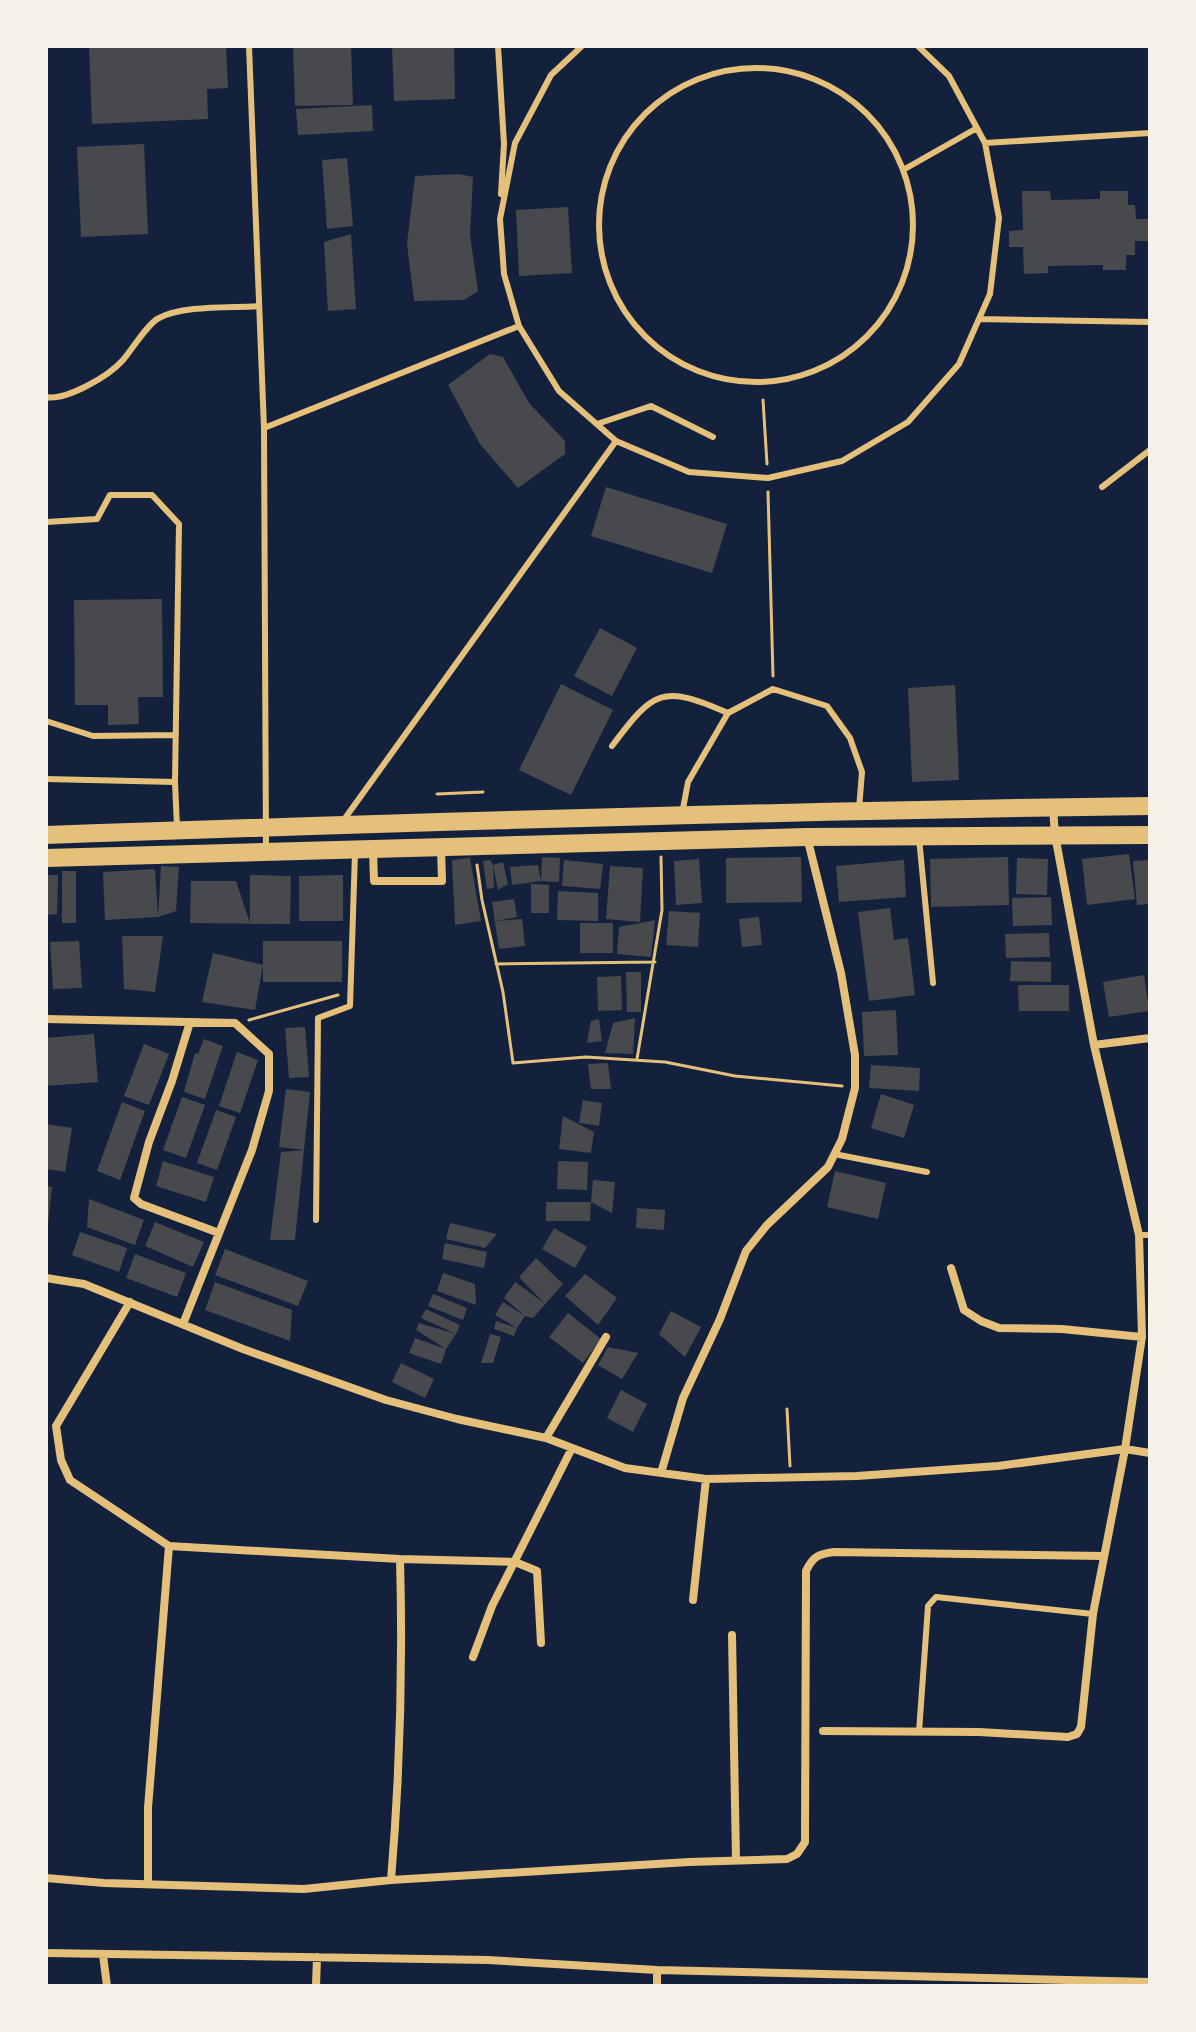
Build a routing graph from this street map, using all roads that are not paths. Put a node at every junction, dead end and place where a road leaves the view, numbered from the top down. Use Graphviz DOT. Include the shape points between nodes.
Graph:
graph roads {
  1 [pos="249,46"];
  2 [pos="498,46"];
  3 [pos="582,46"];
  4 [pos="918,46"];
  5 [pos="977,128"];
  6 [pos="1150,133"];
  7 [pos="985,143"];
  8 [pos="903,170"];
  9 [pos="500,219"];
  10 [pos="258,306"];
  11 [pos="979,319"];
  12 [pos="1150,322"];
  13 [pos="519,326"];
  14 [pos="46,397"];
  15 [pos="597,424"];
  16 [pos="264,428"];
  17 [pos="713,437"];
  18 [pos="616,441"];
  19 [pos="1150,450"];
  20 [pos="1102,487"];
  21 [pos="46,522"];
  22 [pos="728,713"];
  23 [pos="46,721"];
  24 [pos="176,735"];
  25 [pos="612,746"];
  26 [pos="46,779"];
  27 [pos="175,782"];
  28 [pos="1150,806"];
  29 [pos="1053,807"];
  30 [pos="859,810"];
  31 [pos="682,814"];
  32 [pos="374,822"];
  33 [pos="341,823"];
  34 [pos="267,828"];
  35 [pos="178,830"];
  36 [pos="46,835"];
  37 [pos="918,835"];
  38 [pos="1055,835"];
  39 [pos="1150,835"];
  40 [pos="806,837"];
  41 [pos="441,847"];
  42 [pos="364,849"];
  43 [pos="266,852"];
  44 [pos="46,858"];
  45 [pos="933,983"];
  46 [pos="46,1019"];
  47 [pos="190,1022"];
  48 [pos="1150,1038"];
  49 [pos="1094,1045"];
  50 [pos="834,1154"];
  51 [pos="927,1172"];
  52 [pos="316,1220"];
  53 [pos="219,1233"];
  54 [pos="1139,1235"];
  55 [pos="1150,1235"];
  56 [pos="951,1268"];
  57 [pos="46,1278"];
  58 [pos="130,1302"];
  59 [pos="183,1324"];
  60 [pos="606,1337"];
  61 [pos="1142,1337"];
  62 [pos="546,1438"];
  63 [pos="572,1448"];
  64 [pos="1125,1449"];
  65 [pos="1150,1453"];
  66 [pos="661,1473"];
  67 [pos="706,1479"];
  68 [pos="169,1546"];
  69 [pos="1104,1556"];
  70 [pos="400,1559"];
  71 [pos="515,1562"];
  72 [pos="693,1600"];
  73 [pos="1093,1614"];
  74 [pos="732,1635"];
  75 [pos="541,1643"];
  76 [pos="473,1657"];
  77 [pos="823,1731"];
  78 [pos="919,1732"];
  79 [pos="736,1860"];
  80 [pos="46,1878"];
  81 [pos="391,1880"];
  82 [pos="148,1884"];
  83 [pos="46,1953"];
  84 [pos="103,1955"];
  85 [pos="317,1957"];
  86 [pos="657,1970"];
  87 [pos="875,1975"];
  88 [pos="1150,1982"];
  89 [pos="1086,1983"];
  90 [pos="107,1986"];
  91 [pos="316,1986"];
  92 [pos="657,1986"];
  93 [pos="875,1986"];
  1 -- 10 [label="lane"];
  2 -- 9 [label="lane" via="504,144"];
  3 -- 9 [label="lane" via="551,75 515,143"];
  4 -- 5 [label="lane" via="949,76"];
  5 -- 7 [label="lane"];
  5 -- 8 [label="lane"];
  6 -- 7 [label="lane"];
  7 -- 11 [label="lane" via="999,218 990,294"];
  8 -- 8 [label="lane" via="882,129 854,101 821,80 783,69 743,67 705,75 669,93 639,119 617,152 603,189 598,228 604,268 627,315 674,361 710,377 749,383 788,380 826,367 859,345 885,316 904,280 913,242 912,202"];
  9 -- 13 [label="lane" via="504,274"];
  10 -- 14 [label="lane" via="158,318 120,363 89,385 55,399"];
  10 -- 16 [label="lane"];
  11 -- 12 [label="lane"];
  11 -- 18 [label="lane" via="959,364 908,422 842,461 768,478 689,472"];
  13 -- 15 [label="lane" via="559,391"];
  13 -- 16 [label="lane"];
  15 -- 17 [label="lane" via="651,406"];
  15 -- 18 [label="lane"];
  16 -- 34 [label="lane"];
  18 -- 33 [label="lane"];
  19 -- 20 [label="lane"];
  21 -- 24 [label="lane" via="97,519 110,495 152,495 179,524"];
  22 -- 25 [label="lane" via="695,698 660,696 637,712"];
  22 -- 30 [label="lane" via="773,689 827,706 850,738 862,772"];
  22 -- 31 [label="lane" via="688,782"];
  23 -- 24 [label="lane" via="93,736"];
  24 -- 27 [label="lane"];
  26 -- 27 [label="lane"];
  27 -- 35 [label="lane"];
  28 -- 29 [label="main road"];
  29 -- 30 [label="main road"];
  29 -- 38 [label="street"];
  30 -- 31 [label="main road"];
  31 -- 32 [label="main road"];
  32 -- 33 [label="main road"];
  32 -- 42 [label="lane"];
  33 -- 34 [label="main road"];
  34 -- 35 [label="main road"];
  34 -- 43 [label="lane"];
  35 -- 36 [label="main road"];
  37 -- 38 [label="main road"];
  37 -- 40 [label="main road"];
  37 -- 45 [label="lane"];
  38 -- 39 [label="main road"];
  38 -- 49 [label="street"];
  40 -- 41 [label="main road"];
  40 -- 50 [label="street" via="841,973 855,1055 855,1088"];
  41 -- 42 [label="main road"];
  41 -- 42 [label="street" via="442,881 374,881"];
  42 -- 43 [label="main road"];
  42 -- 52 [label="lane" via="350,1006 318,1018"];
  43 -- 44 [label="main road"];
  46 -- 47 [label="street"];
  47 -- 53 [label="street" via="134,1198"];
  47 -- 53 [label="street" via="235,1023 269,1054 269,1091"];
  48 -- 49 [label="street"];
  49 -- 54 [label="street"];
  50 -- 51 [label="lane"];
  50 -- 66 [label="street" via="828,1167 746,1251 683,1398"];
  53 -- 59 [label="street"];
  54 -- 55 [label="lane"];
  54 -- 61 [label="street"];
  56 -- 61 [label="street" via="964,1310 999,1328"];
  57 -- 58 [label="street" via="84,1284"];
  58 -- 59 [label="street"];
  58 -- 68 [label="street" via="56,1426 56,1442 70,1480"];
  59 -- 62 [label="street" via="386,1400"];
  60 -- 62 [label="street"];
  61 -- 64 [label="street"];
  62 -- 63 [label="street"];
  63 -- 66 [label="street" via="625,1468"];
  63 -- 71 [label="street"];
  64 -- 65 [label="street"];
  64 -- 67 [label="street" via="998,1466"];
  64 -- 69 [label="street"];
  66 -- 67 [label="street"];
  67 -- 72 [label="street"];
  68 -- 70 [label="street"];
  68 -- 82 [label="street" via="148,1808"];
  69 -- 73 [label="street"];
  69 -- 79 [label="street" via="817,1555 806,1571 805,1842 787,1859"];
  70 -- 71 [label="street"];
  70 -- 81 [label="street" via="402,1671"];
  71 -- 75 [label="street" via="537,1571"];
  71 -- 76 [label="street"];
  73 -- 78 [label="street" via="1077,1734"];
  73 -- 78 [label="lane" via="936,1597 928,1606"];
  74 -- 79 [label="street"];
  77 -- 78 [label="street"];
  79 -- 81 [label="street"];
  80 -- 82 [label="street"];
  81 -- 82 [label="street" via="304,1889"];
  83 -- 84 [label="street"];
  84 -- 85 [label="street"];
  84 -- 90 [label="street"];
  85 -- 86 [label="street"];
  85 -- 91 [label="street"];
  86 -- 87 [label="street"];
  86 -- 92 [label="street"];
  87 -- 89 [label="street"];
  87 -- 93 [label="street"];
  88 -- 89 [label="street"];
}
